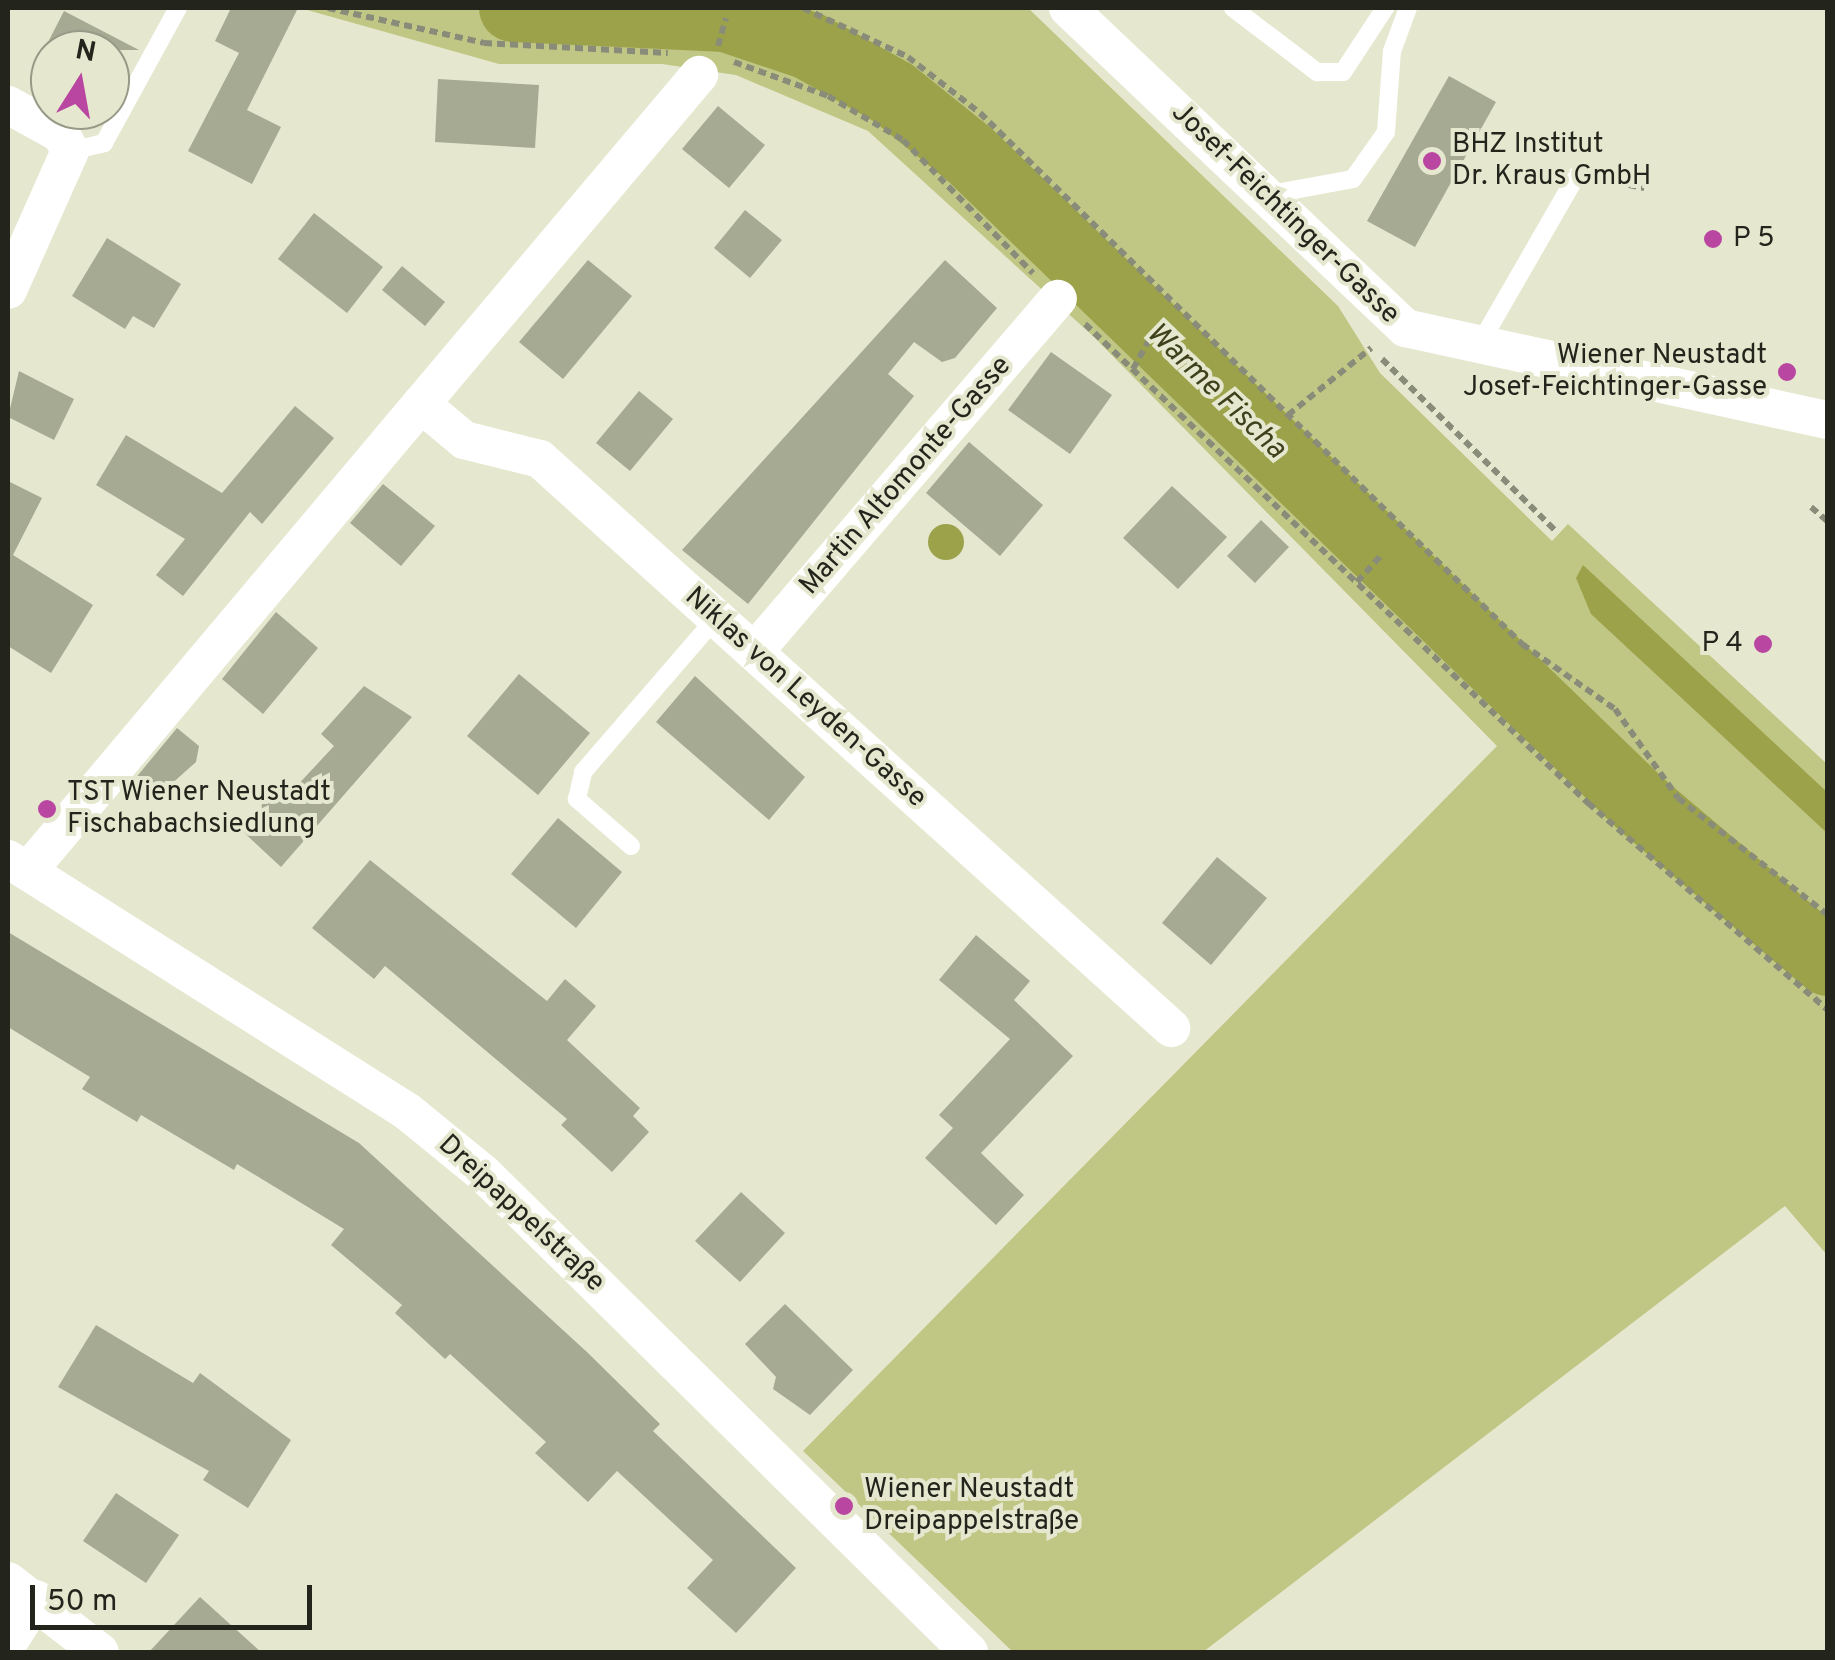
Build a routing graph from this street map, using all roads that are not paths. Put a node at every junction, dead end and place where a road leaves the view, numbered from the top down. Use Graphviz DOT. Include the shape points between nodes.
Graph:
graph roads {
  1 [pos="178,8"];
  2 [pos="1068,8"];
  3 [pos="1233,8"];
  4 [pos="1385,8"];
  5 [pos="1408,8"];
  6 [pos="688,64"];
  7 [pos="8,105"];
  8 [pos="70,151"];
  9 [pos="1577,174"];
  10 [pos="1265,195"];
  11 [pos="8,290"];
  12 [pos="1058,299"];
  13 [pos="1478,347"];
  14 [pos="421,404"];
  15 [pos="1828,420"];
  16 [pos="716,618"];
  17 [pos="754,652"];
  18 [pos="631,846"];
  19 [pos="18,864"];
  20 [pos="1172,1028"];
  21 [pos="22,1590"];
  22 [pos="8,1643"];
  23 [pos="100,1652"];
  24 [pos="969,1652"];
  1 -- 8 [label="lane" via="104,143"];
  2 -- 10 [label="street, Josef-Feichtinger-Gasse"];
  3 -- 4 [label="lane" via="1317,72 1343,72"];
  5 -- 10 [label="lane" via="1392,51 1386,132 1353,179"];
  6 -- 14 [label="street"];
  7 -- 8 [label="street" via="61,134"];
  8 -- 11 [label="street"];
  9 -- 13 [label="lane"];
  10 -- 13 [label="street, Josef-Feichtinger-Gasse" via="1360,294 1405,328"];
  12 -- 17 [label="street, Martin Altomonte-Gasse"];
  13 -- 15 [label="street, Josef-Feichtinger-Gasse"];
  14 -- 16 [label="street, Niklas von Leyden-Gasse" via="464,440 540,460"];
  14 -- 19 [label="street"];
  16 -- 17 [label="street, Niklas von Leyden-Gasse"];
  16 -- 18 [label="lane" via="583,772 577,799"];
  17 -- 20 [label="street, Niklas von Leyden-Gasse"];
  19 -- 24 [label="street, Dreipappelstraße" via="408,1112 469,1161"];
  21 -- 22 [label="street"];
  21 -- 23 [label="street"];
}
